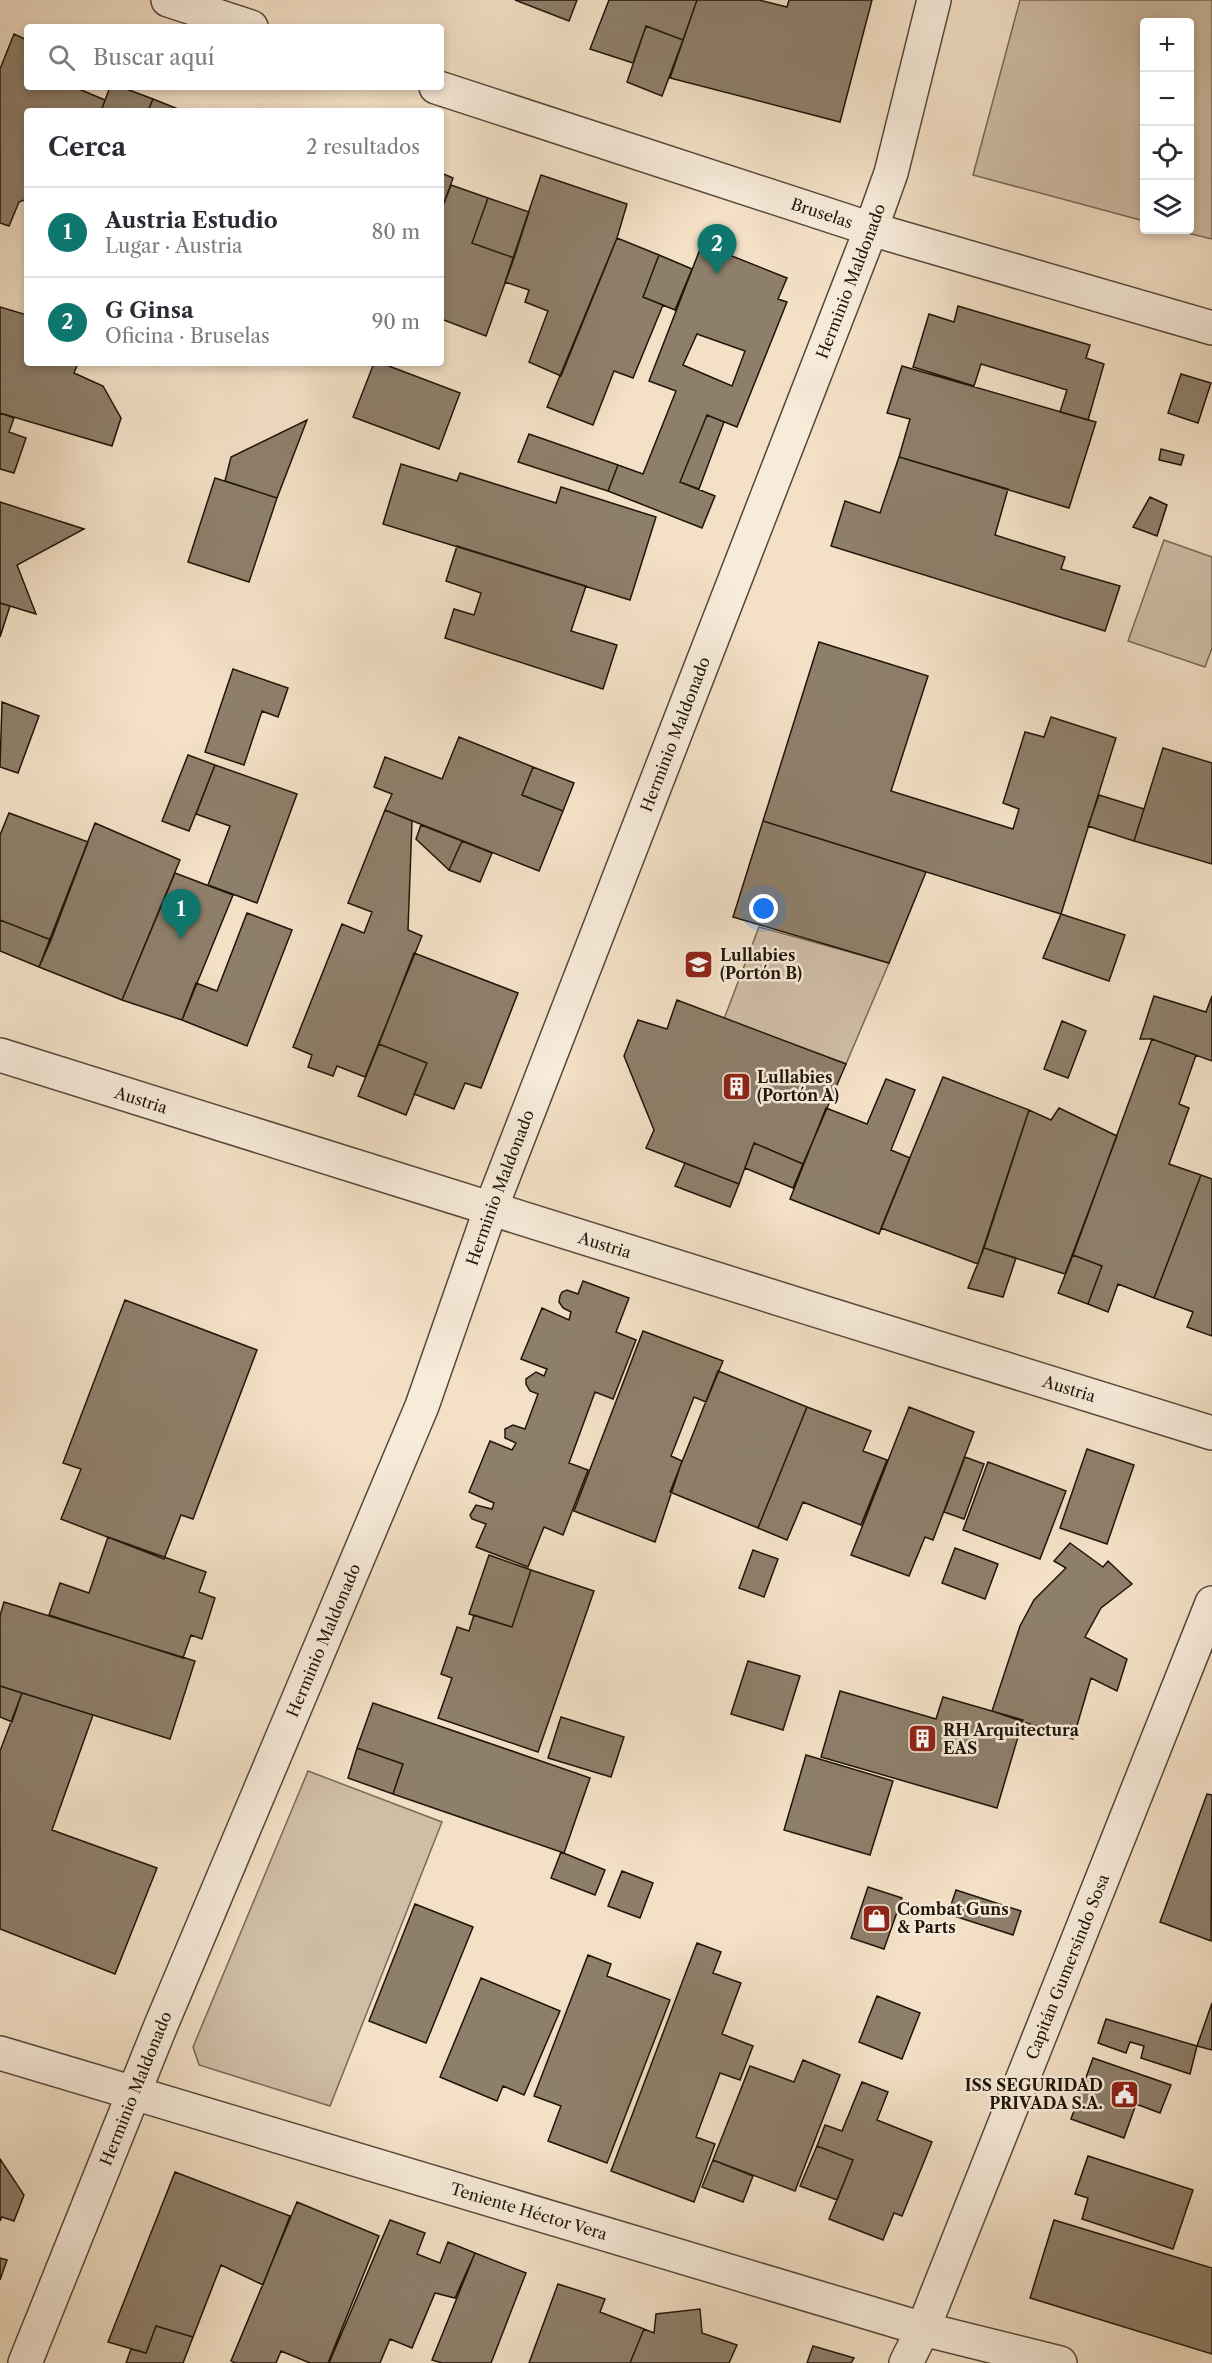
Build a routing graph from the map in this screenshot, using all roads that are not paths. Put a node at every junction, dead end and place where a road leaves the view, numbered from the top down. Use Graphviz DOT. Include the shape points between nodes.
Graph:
graph roads {
  1 [pos="168,0"];
  2 [pos="934,0"];
  3 [pos="242,24"];
  4 [pos="444,90"];
  5 [pos="871,229"];
  6 [pos="1212,328"];
  7 [pos="0,1055"];
  8 [pos="491,1208"];
  9 [pos="1212,1433"];
  10 [pos="1212,1604"];
  11 [pos="0,2053"];
  12 [pos="133,2094"];
  13 [pos="923,2329"];
  14 [pos="25,2363"];
  15 [pos="906,2363"];
  16 [pos="1060,2363"];
  1 -- 3 [label="street"];
  2 -- 5 [label="street, Herminio Maldonado" via="891,173"];
  4 -- 5 [label="street, Bruselas"];
  5 -- 6 [label="street, Bruselas"];
  5 -- 8 [label="street, Herminio Maldonado"];
  7 -- 8 [label="street, Austria" via="435,1194"];
  8 -- 9 [label="street, Austria"];
  8 -- 12 [label="street, Herminio Maldonado" via="422,1406"];
  10 -- 13 [label="street, Capitán Gumersindo Sosa"];
  11 -- 12 [label="street, Teniente Héctor Vera"];
  12 -- 13 [label="street, Teniente Héctor Vera"];
  12 -- 14 [label="street, Herminio Maldonado"];
  13 -- 15 [label="street, Capitán Gumersindo Sosa"];
  13 -- 16 [label="street, Teniente Héctor Vera"];
}
